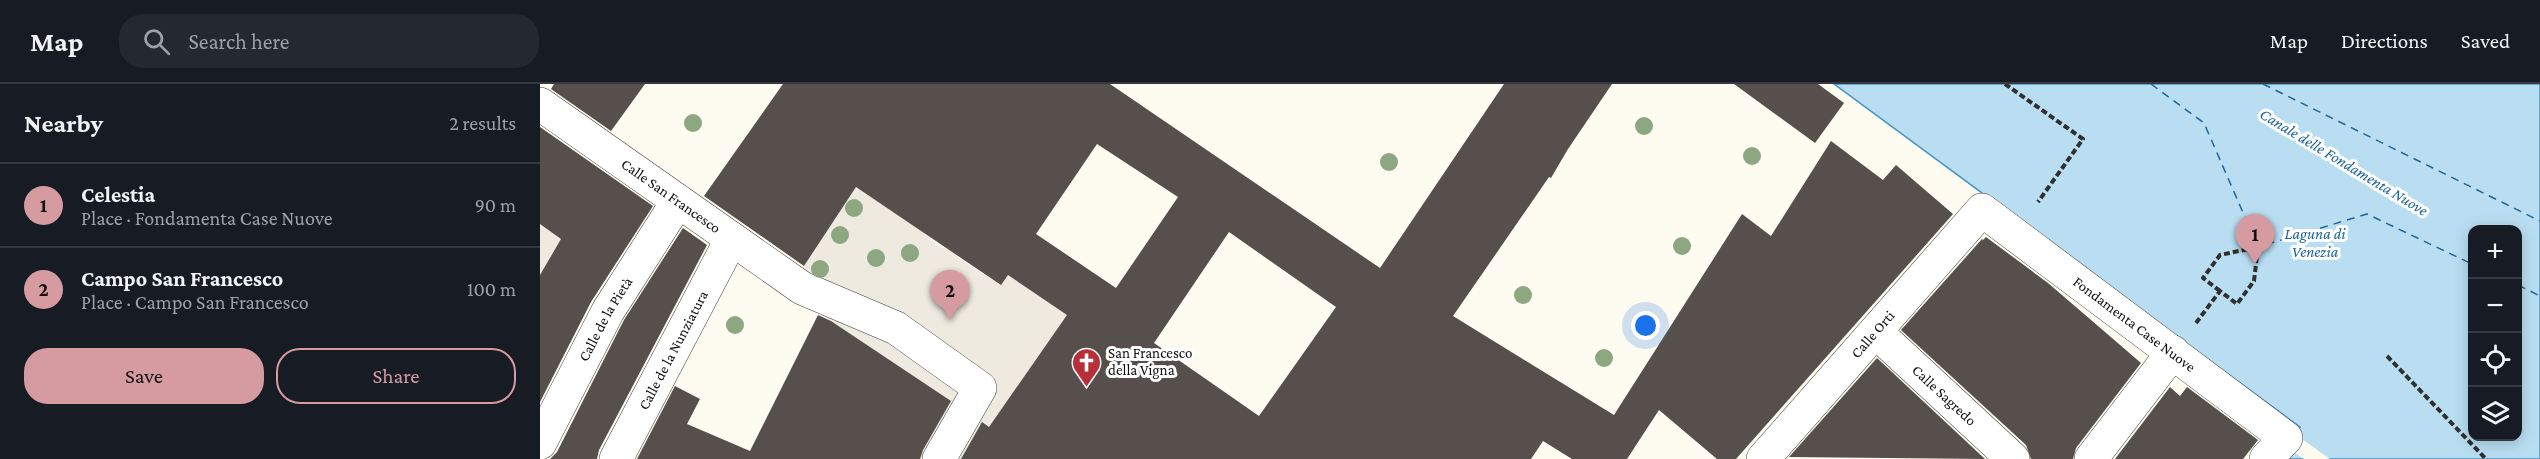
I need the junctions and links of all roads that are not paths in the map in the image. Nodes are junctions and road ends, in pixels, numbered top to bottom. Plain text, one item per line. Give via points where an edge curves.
1 (540, 104) edge
2 (678, 201) junction
3 (1982, 210) joint
4 (731, 240) junction
5 (1876, 332) junction
6 (2173, 352) junction
7 (540, 443) edge
8 (2276, 448) edge
9 (616, 459) edge
10 (939, 459) edge
11 (1763, 459) edge
12 (2013, 459) edge
13 (2092, 459) edge

1 - 2 street, Calle San Francesco
2 - 4 street, Calle San Francesco
2 - 7 street, Calle de la Pietà via 609,311
3 - 5 street, Calle Orti
3 - 6 street, Fondamenta Case Nuove
4 - 9 street, Calle de la Nunziatura
4 - 10 street, Calle San Francesco via 802,288 896,328 980,388
5 - 11 street, Calle Orti
5 - 12 street, Calle Sagredo
6 - 8 street, Fondamenta Case Nuove
6 - 13 street

